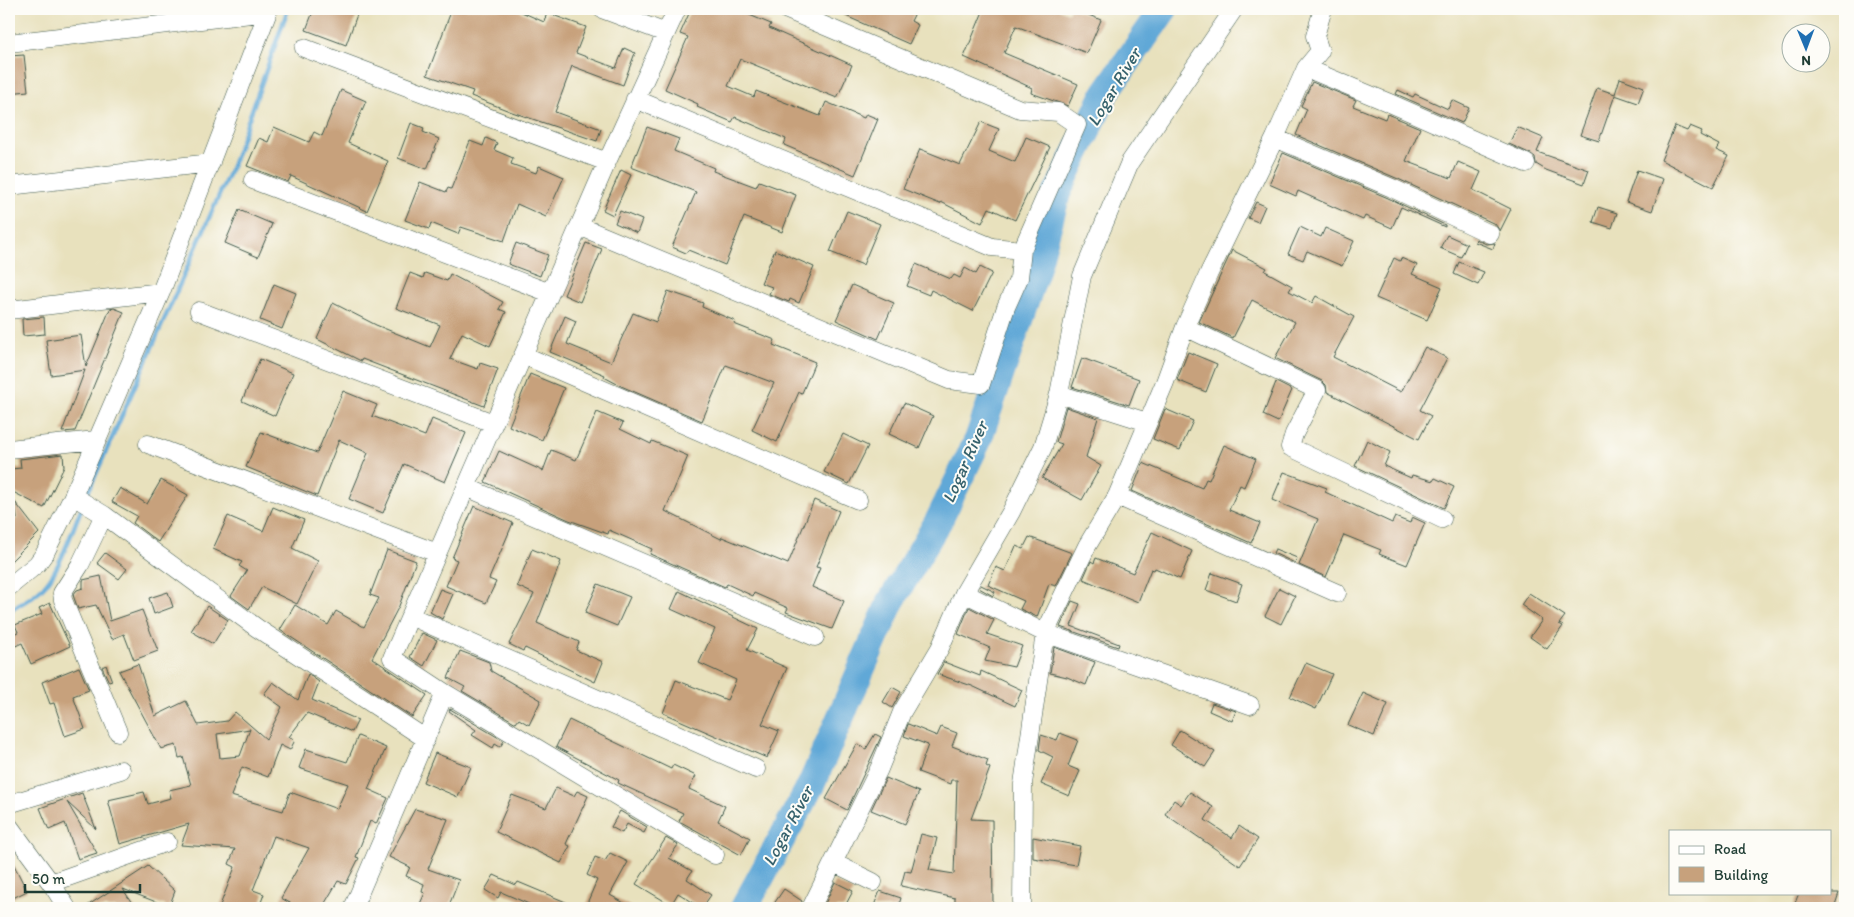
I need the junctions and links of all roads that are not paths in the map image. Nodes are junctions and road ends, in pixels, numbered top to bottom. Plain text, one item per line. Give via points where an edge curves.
1 (602, 9) edge
2 (677, 9) edge
3 (785, 9) edge
4 (1234, 9) edge
5 (1323, 9) edge
6 (269, 10) edge
7 (666, 33) junction
8 (9, 42) edge
9 (304, 48) dead end
10 (1306, 68) junction
11 (635, 98) junction
12 (1275, 138) junction
13 (607, 162) junction
14 (211, 163) junction
15 (1526, 163) dead end
16 (252, 180) dead end
17 (9, 186) edge
18 (579, 226) junction
19 (1490, 234) dead end
20 (1022, 250) junction
21 (161, 292) junction
22 (550, 293) junction
23 (9, 310) edge
24 (199, 311) dead end
25 (1185, 326) junction
26 (523, 355) junction
27 (1059, 394) junction
28 (1147, 422) junction
29 (494, 424) junction
30 (96, 440) junction
31 (148, 444) dead end
32 (9, 449) edge
33 (466, 487) junction
34 (1117, 496) junction
35 (77, 499) junction
36 (858, 500) dead end
37 (104, 515) junction
38 (1442, 519) dead end
39 (437, 553) junction
40 (9, 588) edge
41 (964, 593) junction
42 (1337, 593) dead end
43 (410, 616) junction
44 (1045, 634) junction
45 (815, 637) dead end
46 (445, 693) junction
47 (1250, 705) dead end
48 (118, 732) dead end
49 (426, 739) junction
50 (756, 769) dead end
51 (121, 770) dead end
52 (9, 804) edge
53 (9, 826) edge
54 (166, 842) dead end
55 (715, 855) dead end
56 (834, 863) junction
57 (873, 882) dead end
58 (52, 883) junction
59 (67, 908) edge
60 (353, 908) edge
61 (811, 908) edge
62 (1022, 908) edge

1 - 7 street
2 - 7 street
3 - 20 street via 1020,109 1058,112 1076,125
4 - 27 street via 1130,162 1082,276
5 - 10 street via 1315,36 1320,50
6 - 8 street
6 - 14 street
7 - 11 street
9 - 13 street
10 - 12 street
10 - 15 street
11 - 13 street
11 - 20 street via 992,246
12 - 19 street
12 - 25 street
13 - 18 street
14 - 17 street
14 - 21 street
16 - 22 street
18 - 20 street via 949,380 973,384 981,384 1019,278
18 - 22 street
21 - 23 street
21 - 30 street
22 - 26 street
24 - 29 street
25 - 28 street
25 - 38 street via 1317,390 1290,447
26 - 29 street
26 - 36 street
27 - 28 street
27 - 41 street via 1034,469
28 - 34 street
29 - 33 street
30 - 32 street
30 - 35 street
31 - 39 street
33 - 39 street
33 - 45 street
34 - 42 street
34 - 44 street via 1087,546
35 - 37 street
35 - 40 street via 46,553
37 - 48 street via 80,565 62,593
37 - 49 street via 257,628
39 - 43 street
41 - 44 street
41 - 56 street via 940,648 902,712
43 - 46 street via 392,658
43 - 50 street
44 - 47 street
44 - 62 street via 1023,784
46 - 49 street
46 - 55 street
49 - 60 street
51 - 52 street
53 - 58 street
54 - 58 street
56 - 57 street
56 - 61 street
58 - 59 street

